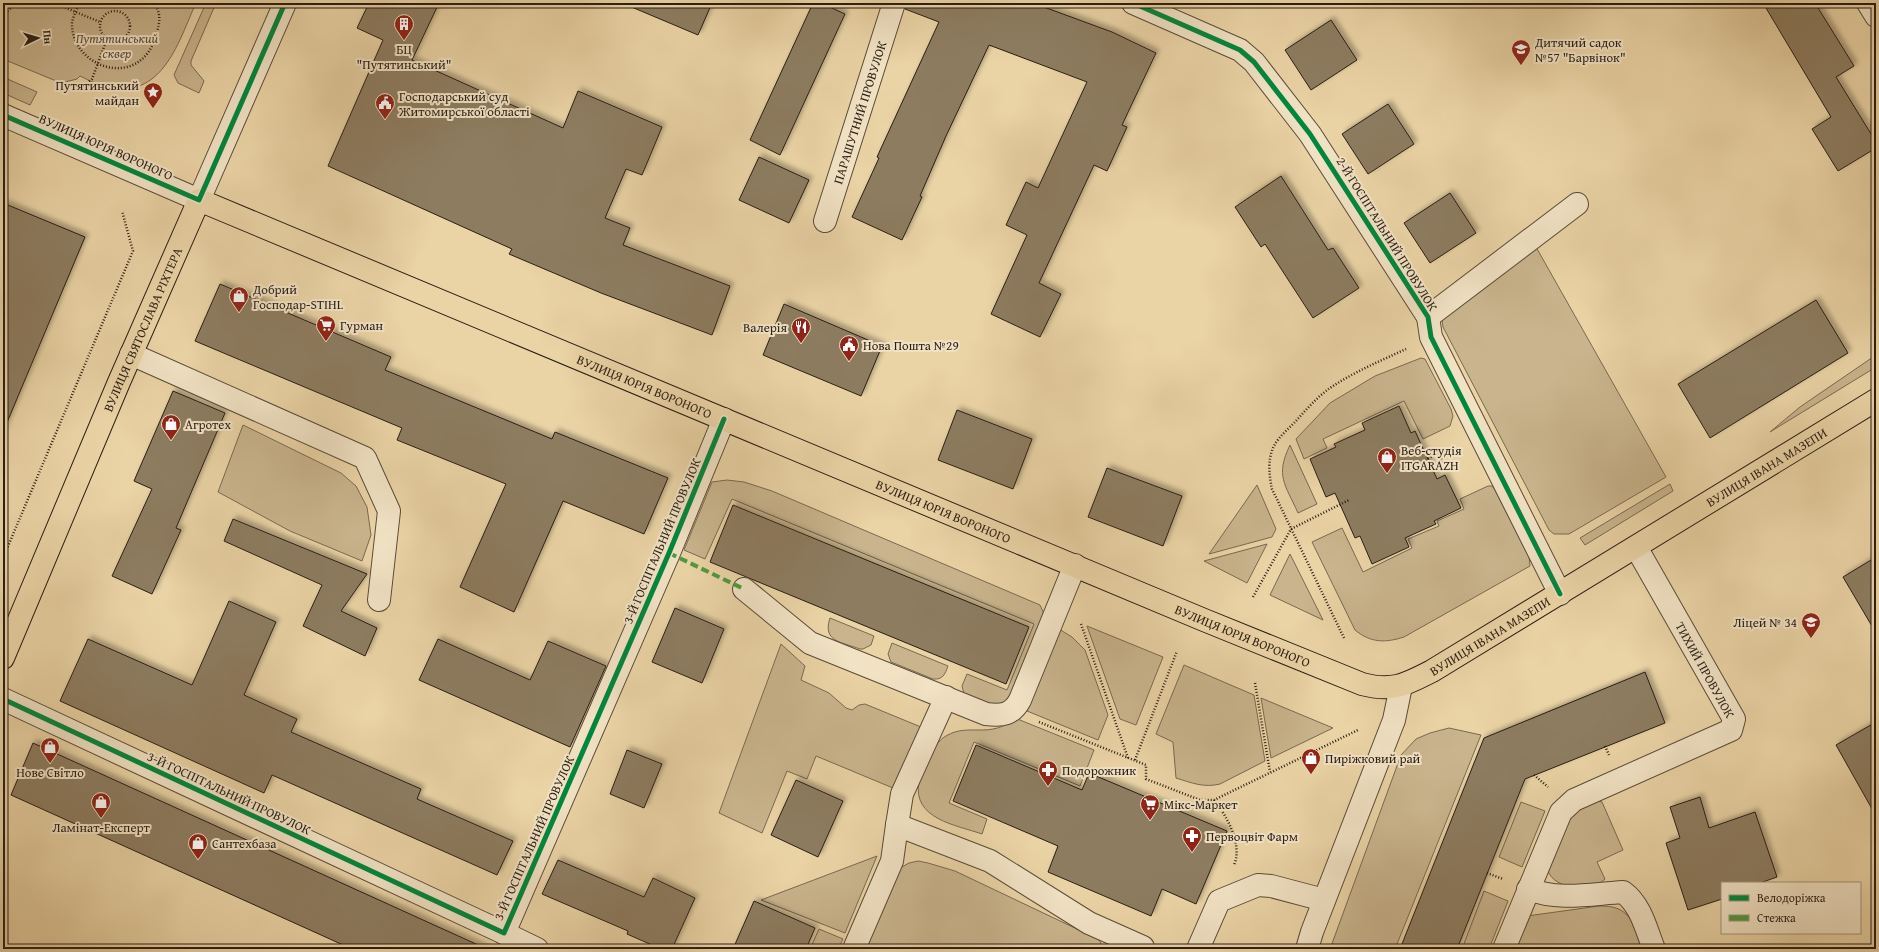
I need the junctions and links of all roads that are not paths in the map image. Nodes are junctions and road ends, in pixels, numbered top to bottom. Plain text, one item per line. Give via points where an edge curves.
1 (285, 3) edge
2 (894, 3) edge
3 (1133, 3) edge
4 (1868, 3) edge
5 (1876, 16) edge
6 (3, 114) edge
7 (199, 200) junction
8 (1577, 204) dead end
9 (825, 221) dead end
10 (1429, 327) junction
11 (131, 354) junction
12 (1876, 400) edge
13 (724, 419) junction
14 (1636, 547) junction
15 (1075, 565) junction
16 (744, 589) dead end
17 (1560, 594) junction
18 (379, 600) dead end
19 (3, 658) edge
20 (1401, 686) junction
21 (946, 697) junction
22 (3, 699) edge
23 (897, 826) junction
24 (1528, 889) junction
25 (1324, 900) junction
26 (504, 933) junction
27 (1142, 948) edge
28 (537, 949) edge
29 (854, 949) edge
30 (1198, 949) edge
31 (1307, 949) edge
32 (1504, 949) edge
33 (1654, 949) edge

1 - 7 street, ВУЛИЦЯ СВЯТОСЛАВА РІХТЕРА
2 - 9 street, ПАРАШУТНИЙ ПРОВУЛОК
3 - 10 street, 2-Й ГОСПІТАЛЬНИЙ ПРОВУЛОК via 1240,50 1254,62 1310,134
4 - 5 street
6 - 7 street, ВУЛИЦЯ ЮРІЯ ВОРОНОГО
7 - 11 main road, ВУЛИЦЯ СВЯТОСЛАВА РІХТЕРА
7 - 13 main road, ВУЛИЦЯ ЮРІЯ ВОРОНОГО
8 - 10 street
10 - 17 street, 2-Й ГОСПІТАЛЬНИЙ ПРОВУЛОК
11 - 18 street via 365,458 389,511
11 - 19 main road, ВУЛИЦЯ СВЯТОСЛАВА РІХТЕРА
12 - 14 main road, ВУЛИЦЯ ІВАНА МАЗЕПИ
13 - 15 main road, ВУЛИЦЯ ЮРІЯ ВОРОНОГО
13 - 26 street, 3-Й ГОСПІТАЛЬНИЙ ПРОВУЛОК via 670,553
14 - 17 main road, ВУЛИЦЯ ІВАНА МАЗЕПИ
14 - 24 street, ТИХИЙ ПРОВУЛОК via 1734,719 1731,730 1567,805 1561,812
15 - 20 main road, ВУЛИЦЯ ЮРІЯ ВОРОНОГО via 1362,684 1376,687
15 - 21 street via 1016,708 1006,714 986,714
16 - 21 street via 810,643
17 - 20 main road, ВУЛИЦЯ ІВАНА МАЗЕПИ via 1432,671
20 - 25 street via 1394,720
21 - 23 street via 902,794
22 - 26 street, 3-Й ГОСПІТАЛЬНИЙ ПРОВУЛОК
23 - 27 street via 990,862 1089,923
23 - 29 street via 892,861
24 - 32 street
24 - 33 street via 1543,895 1559,896 1622,892 1637,906
25 - 30 street via 1271,886 1258,886 1219,901
25 - 31 street
26 - 28 street

